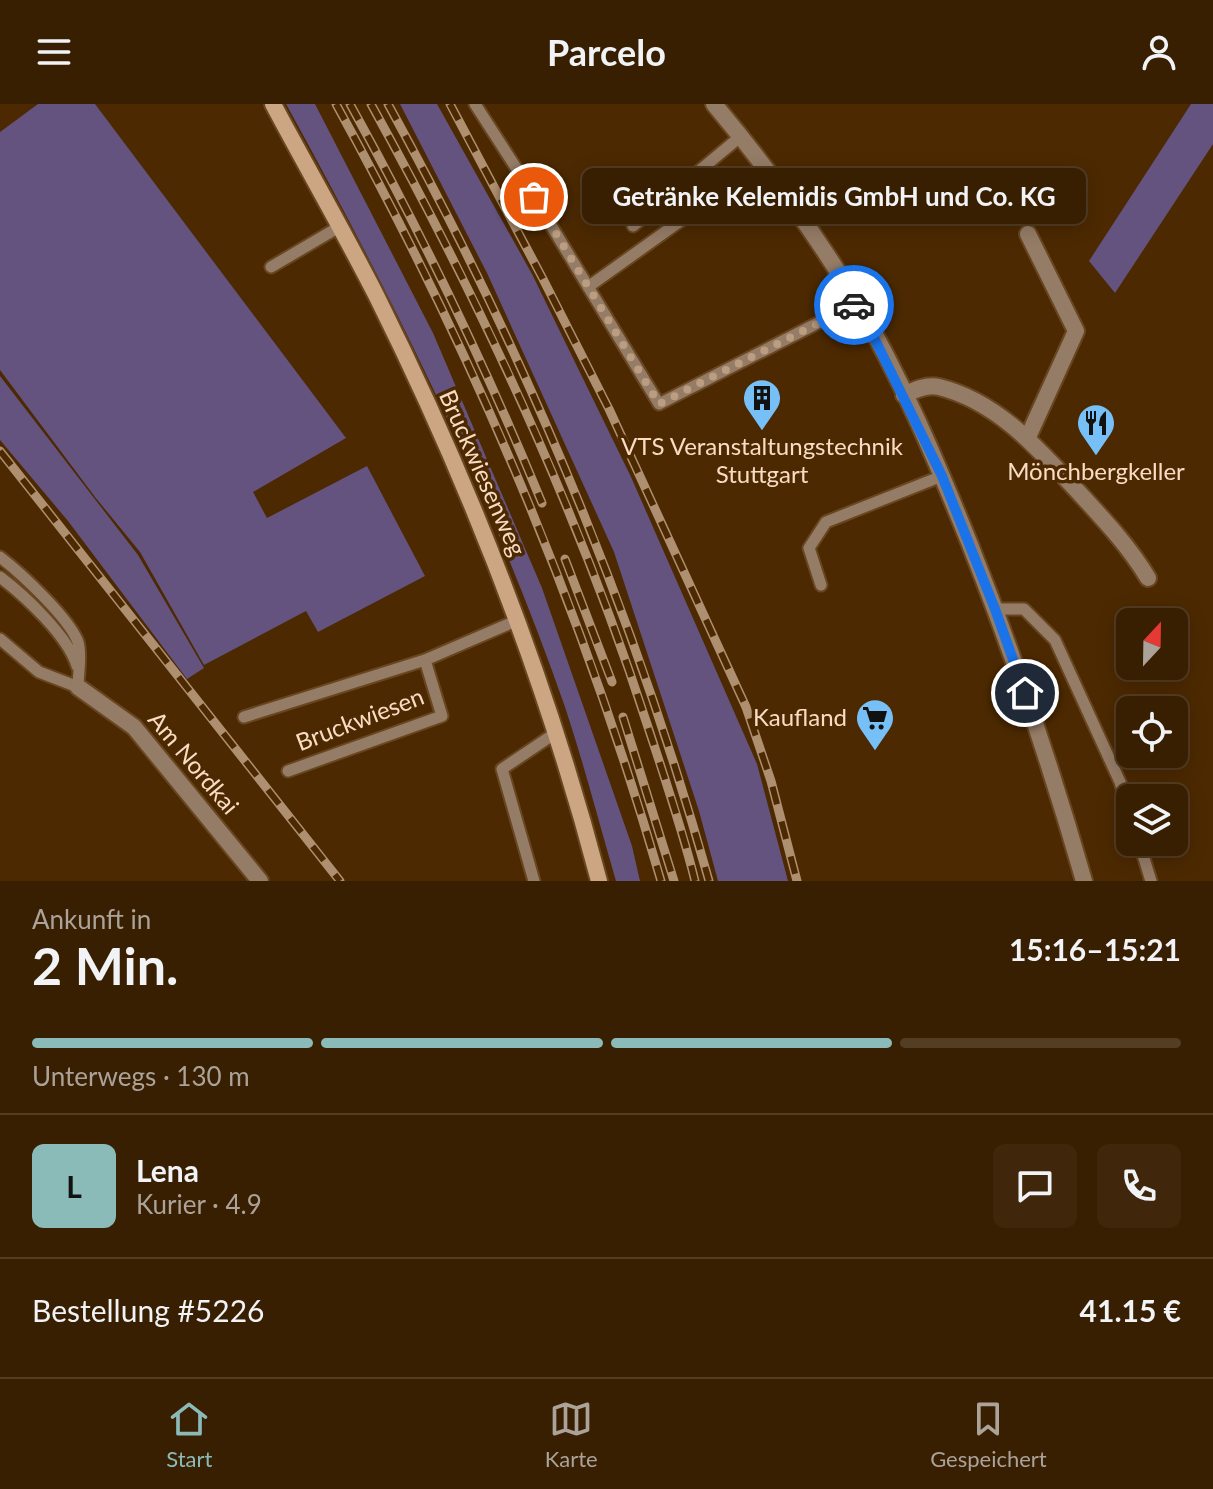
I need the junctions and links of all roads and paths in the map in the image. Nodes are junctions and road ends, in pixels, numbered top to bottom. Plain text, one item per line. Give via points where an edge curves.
1 (273, 104) edge
2 (475, 104) edge
3 (714, 104) edge
4 (741, 136) junction
5 (707, 202) dead end
6 (633, 226) dead end
7 (339, 227) junction
8 (1028, 234) dead end
9 (271, 267) dead end
10 (588, 287) junction
11 (857, 303) junction
12 (904, 395) junction
13 (1028, 437) junction
14 (942, 476) junction
15 (0, 557) edge
16 (0, 577) edge
17 (1148, 578) dead end
18 (821, 585) dead end
19 (995, 609) junction
20 (518, 620) junction
21 (0, 639) edge
22 (425, 660) junction
23 (78, 680) junction
24 (244, 717) dead end
25 (557, 732) junction
26 (288, 771) dead end
27 (1121, 784) edge
28 (1143, 856) edge
29 (260, 881) edge
30 (534, 881) edge
31 (599, 881) edge
32 (1084, 881) edge
33 (1151, 881) edge

1 - 7 main road, Bruckwiesenweg
2 - 10 lane
3 - 4 street
4 - 6 lane
4 - 11 street
5 - 10 lane
7 - 9 lane
7 - 20 main road, Bruckwiesenweg via 478,516
8 - 13 street via 1076,331
10 - 11 lane via 659,404
11 - 12 street
12 - 13 street via 937,386 983,405
12 - 14 street
13 - 17 street via 1132,551
14 - 18 lane via 826,522 809,548
14 - 19 street
15 - 23 lane via 39,592 74,635
16 - 23 lane via 67,646
19 - 27 lane via 1024,609 1055,640
19 - 32 street via 1054,776
20 - 22 lane, Bruckwiesen
20 - 25 main road, Bruckwiesenweg
21 - 23 lane via 39,672
22 - 24 lane, Bruckwiesen
22 - 26 lane, Bruckwiesen via 442,716
23 - 29 street, Am Nordkai via 134,727
25 - 30 lane via 502,769
25 - 31 main road, Bruckwiesenweg
28 - 33 lane

